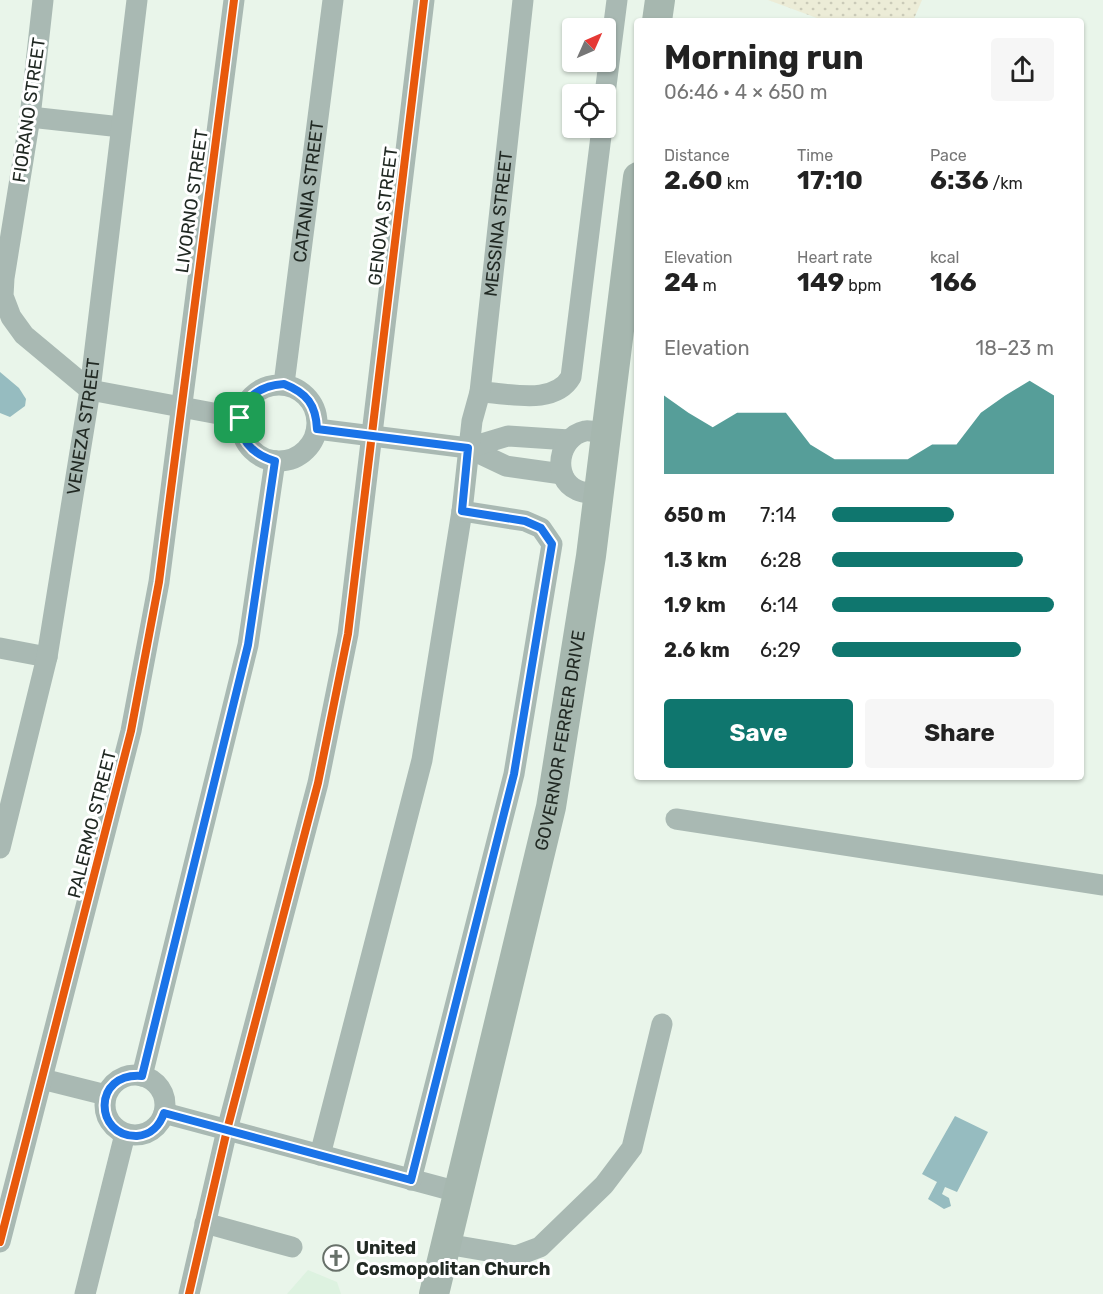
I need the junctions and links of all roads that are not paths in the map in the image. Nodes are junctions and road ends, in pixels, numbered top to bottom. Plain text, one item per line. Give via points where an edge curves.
1 (43, 0) edge
2 (137, 0) edge
3 (234, 0) edge
4 (333, 0) edge
5 (424, 0) edge
6 (523, 0) edge
7 (617, 0) edge
8 (660, 0) edge
9 (657, 18) edge
10 (606, 84) edge
11 (30, 117) junction
12 (121, 128) junction
13 (601, 138) edge
14 (634, 208) edge
15 (284, 384) junction
16 (90, 390) junction
17 (480, 392) junction
18 (180, 406) junction
19 (240, 418) junction
20 (317, 429) junction
21 (605, 434) junction
22 (371, 436) junction
23 (569, 440) junction
24 (468, 448) junction
25 (275, 461) junction
26 (562, 474) junction
27 (596, 494) junction
28 (462, 511) junction
29 (0, 648) edge
30 (47, 657) junction
31 (676, 819) dead end
32 (0, 848) edge
33 (1103, 885) edge
34 (662, 1024) dead end
35 (142, 1076) junction
36 (42, 1079) junction
37 (106, 1095) junction
38 (164, 1113) junction
39 (227, 1130) junction
40 (125, 1134) junction
41 (320, 1155) junction
42 (411, 1180) junction
43 (458, 1192) junction
44 (205, 1223) junction
45 (0, 1242) edge
46 (446, 1244) junction
47 (292, 1247) dead end
48 (85, 1294) edge
49 (189, 1294) edge
50 (435, 1294) edge

1 - 11 street, FIORANO STREET
2 - 12 street, VENEZA STREET
3 - 18 street, LIVORNO STREET
4 - 15 street, CATANIA STREET
5 - 22 street, GENOVA STREET
6 - 17 street, MESSINA STREET
7 - 10 street
8 - 9 main road
11 - 12 street
11 - 16 street, FIORANO STREET via 3,296 24,335
12 - 16 street, VENEZA STREET
13 - 17 street via 571,377 566,385 548,395
14 - 21 main road, GOVERNOR FERRER DRIVE
15 - 19 street via 269,385 255,392 245,403
15 - 20 street via 310,400
16 - 18 street, FIORANO STREET
16 - 30 street, VENEZA STREET
17 - 24 street, MESSINA STREET
18 - 19 street, FIORANO STREET
18 - 36 street, PALERMO STREET via 159,582 131,731
19 - 25 street via 241,434 249,447 260,457
20 - 22 street
20 - 25 street via 312,443 302,453 289,460
21 - 23 street via 586,431
21 - 27 main road, GOVERNOR FERRER DRIVE
22 - 24 street
22 - 39 street, GENOVA STREET via 348,634 318,783
23 - 24 street via 508,436
23 - 26 street via 560,456
24 - 26 street via 506,466
24 - 28 street, MESSINA STREET
25 - 35 street via 248,645
26 - 27 street via 576,490
27 - 43 main road, GOVERNOR FERRER DRIVE via 576,660 551,807
28 - 41 street, MESSINA STREET via 422,760
28 - 42 street via 525,521 541,528 552,544 514,774
29 - 30 street
30 - 32 street, VENEZA STREET
31 - 33 street
34 - 46 street via 632,1148 604,1185 540,1247 516,1256
35 - 37 street via 116,1081
35 - 38 street via 161,1090
36 - 37 street
36 - 45 street, PALERMO STREET
37 - 40 street via 107,1119
38 - 39 street
38 - 40 street via 150,1132
39 - 41 street
39 - 44 street, GENOVA STREET
40 - 48 street
41 - 42 street
42 - 43 street
43 - 46 main road, GOVERNOR FERRER DRIVE
44 - 47 street
44 - 49 street, GENOVA STREET
46 - 50 main road, GOVERNOR FERRER DRIVE

